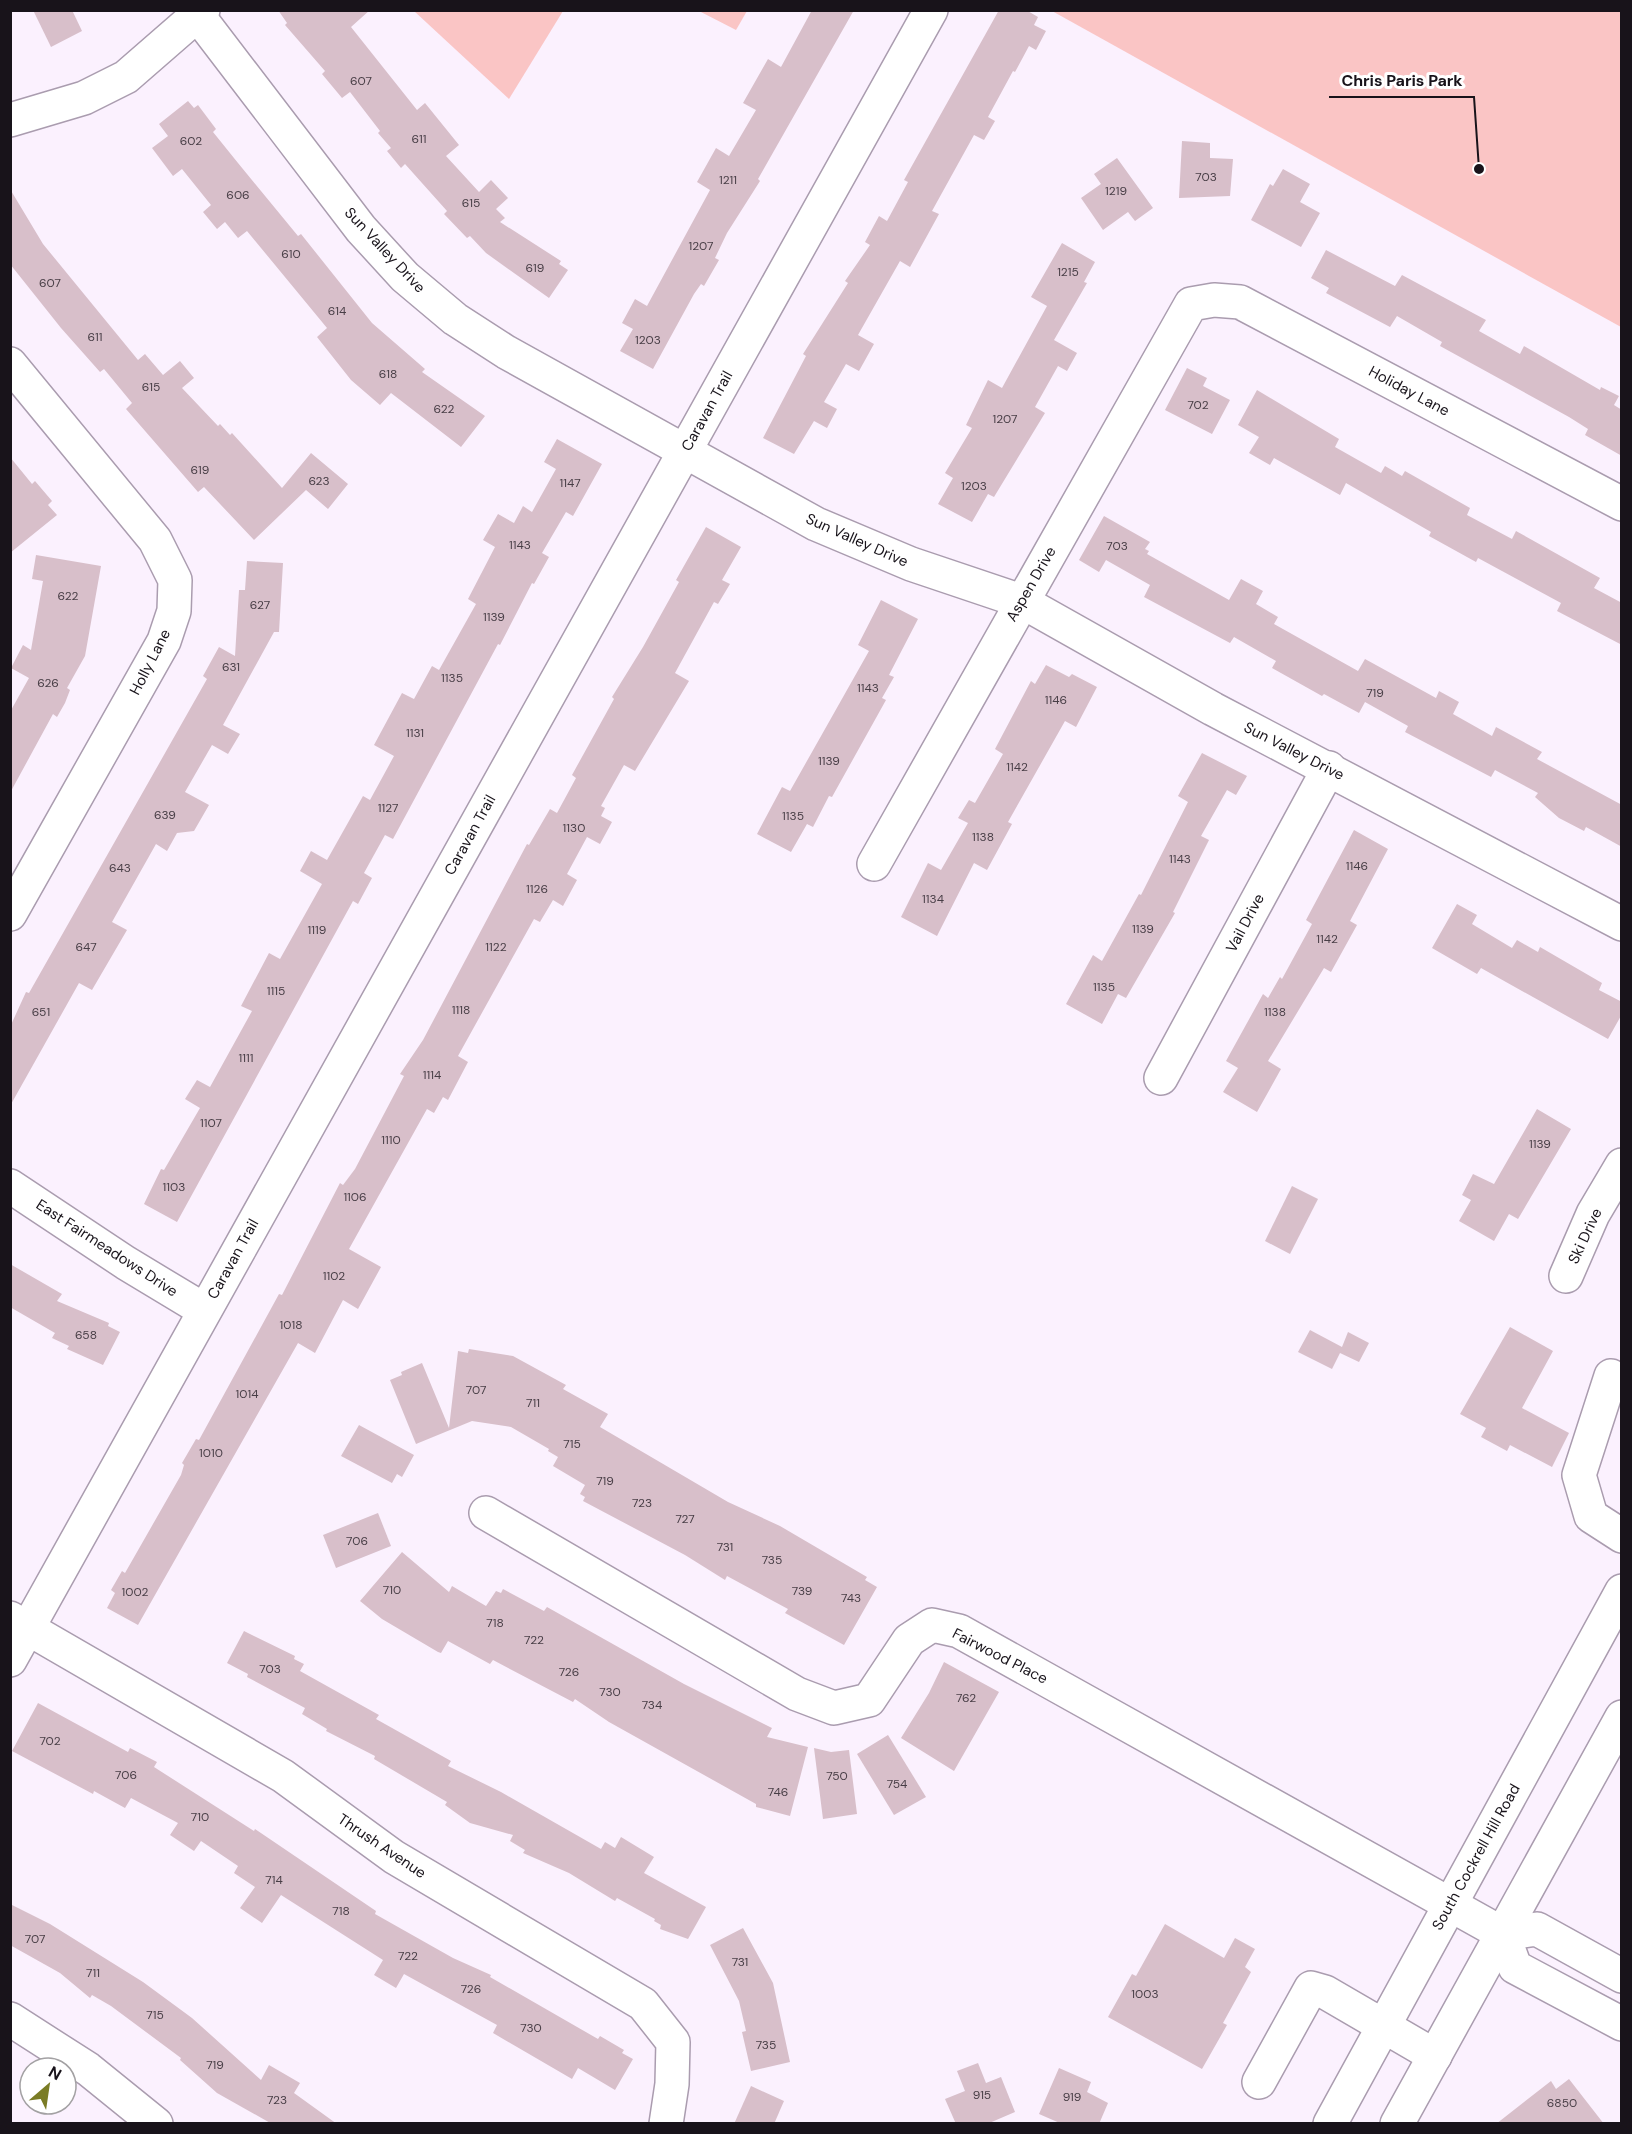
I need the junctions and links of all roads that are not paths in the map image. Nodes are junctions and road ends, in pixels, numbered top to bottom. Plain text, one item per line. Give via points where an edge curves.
1 (931, 10) edge
2 (201, 14) edge
3 (10, 120) edge
4 (1191, 304) joint
5 (10, 364) edge
6 (685, 450) junction
7 (1622, 504) edge
8 (1021, 601) junction
9 (1329, 768) junction
10 (874, 864) dead end
11 (10, 914) edge
12 (1622, 924) edge
13 (1161, 1078) dead end
14 (1622, 1165) edge
15 (10, 1186) edge
16 (1566, 1276) dead end
17 (204, 1310) junction
18 (1607, 1373) edge
19 (486, 1513) dead end
20 (1622, 1536) edge
21 (1622, 1591) edge
22 (19, 1623) edge
23 (10, 1660) edge
24 (1622, 1717) edge
25 (1450, 1903) junction
26 (1503, 1934) junction
27 (1622, 1976) edge
28 (10, 2019) edge
29 (1622, 2024) edge
30 (1383, 2026) junction
31 (1435, 2056) junction
32 (1259, 2082) dead end
33 (156, 2124) edge
34 (666, 2124) edge
35 (1330, 2124) edge
36 (1397, 2124) edge

1 - 6 street, Caravan Trail
2 - 3 street via 126,76 84,98
2 - 6 street, Sun Valley Drive via 361,229 405,277 455,319 506,352
4 - 7 street, Holiday Lane via 1215,300 1240,302
4 - 8 street, Aspen Drive
5 - 11 street, Holly Lane via 155,540 175,580 174,611 164,641
6 - 8 street, Sun Valley Drive via 816,524 911,564
6 - 17 street, Caravan Trail
8 - 9 street, Sun Valley Drive via 1213,709
8 - 10 street, Aspen Drive
9 - 12 street, Sun Valley Drive
9 - 13 street, Vail Drive
14 - 16 street, Ski Drive via 1593,1215
15 - 17 street, East Fairmeadows Drive
17 - 22 street, Caravan Trail
18 - 20 street via 1579,1475 1591,1516
19 - 25 street, Fairwood Place via 797,1694 834,1708 869,1700 909,1640 932,1625 959,1631
21 - 25 street, South Cockrell Hill Road
22 - 23 street, Caravan Trail
22 - 34 street, Thrush Avenue via 283,1776 394,1857 643,2004 674,2042
24 - 26 street
25 - 26 street, Fairwood Place
25 - 30 street, South Cockrell Hill Road
26 - 27 street via 1537,1929
26 - 29 street via 1515,1967
26 - 31 street
28 - 33 street via 88,2069
30 - 31 street
30 - 32 street via 1311,1988
30 - 35 street, South Cockrell Hill Road
31 - 36 street

